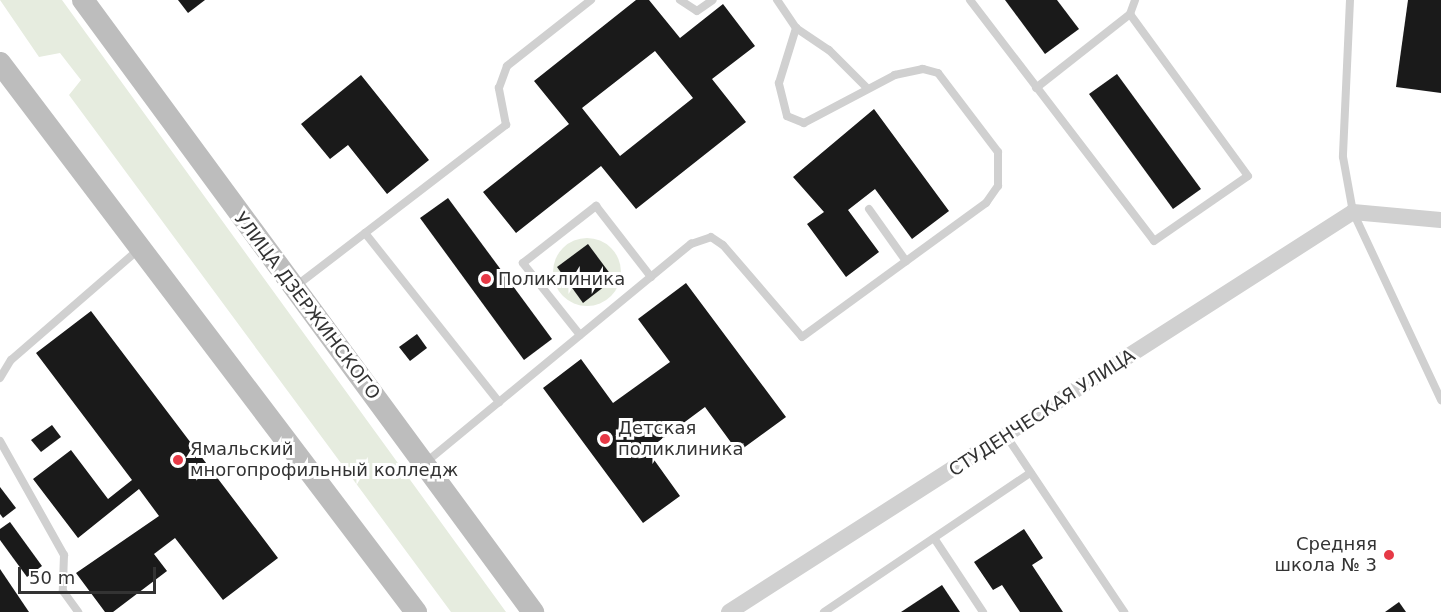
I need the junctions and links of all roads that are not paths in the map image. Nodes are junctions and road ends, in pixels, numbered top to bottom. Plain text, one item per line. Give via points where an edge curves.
1 (82, 0) edge
2 (591, 0) edge
3 (680, 0) edge
4 (713, 0) edge
5 (777, 0) edge
6 (970, 0) edge
7 (1135, 0) edge
8 (1350, 0) edge
9 (1130, 14) junction
10 (796, 28) junction
11 (0, 63) edge
12 (866, 87) junction
13 (1036, 88) junction
14 (869, 209) dead end
15 (1353, 212) junction
16 (1441, 220) edge
17 (365, 233) junction
18 (140, 249) junction
19 (906, 261) junction
20 (651, 277) junction
21 (293, 288) junction
22 (580, 335) junction
23 (0, 378) edge
24 (1441, 400) edge
25 (499, 402) junction
26 (1007, 436) junction
27 (0, 441) edge
28 (423, 465) junction
29 (1030, 473) junction
30 (934, 538) junction
31 (78, 612) edge
32 (416, 612) edge
33 (533, 612) edge
34 (729, 612) edge
35 (824, 612) edge
36 (983, 612) edge
37 (1124, 612) edge

1 - 21 street, УЛИЦА ДЗЕРЖИНСКОГО
2 - 17 lane via 507,66 499,88 507,125
3 - 4 lane via 697,12
5 - 10 lane
6 - 13 lane
7 - 9 lane
8 - 15 lane via 1343,157
9 - 13 lane
9 - 13 lane via 1248,176 1154,241
10 - 12 lane via 829,50
10 - 12 lane via 779,83 787,116 804,123
11 - 18 street
12 - 19 lane via 910,70 938,73 998,152 998,186 986,203
14 - 19 lane
15 - 16 street
15 - 24 lane
15 - 26 street, СТУДЕНЧЕСКАЯ УЛИЦА
17 - 21 lane
17 - 25 lane
18 - 23 lane via 25,348
18 - 32 street
19 - 20 lane via 802,337 711,237 692,244
20 - 22 lane
20 - 22 lane via 596,206 523,263
21 - 28 street, УЛИЦА ДЗЕРЖИНСКОГО
22 - 25 lane
25 - 28 lane
26 - 29 lane
26 - 34 street, СТУДЕНЧЕСКАЯ УЛИЦА
27 - 31 lane via 64,555 63,591
28 - 33 street, УЛИЦА ДЗЕРЖИНСКОГО
29 - 30 lane
29 - 37 lane
30 - 35 lane
30 - 36 lane

